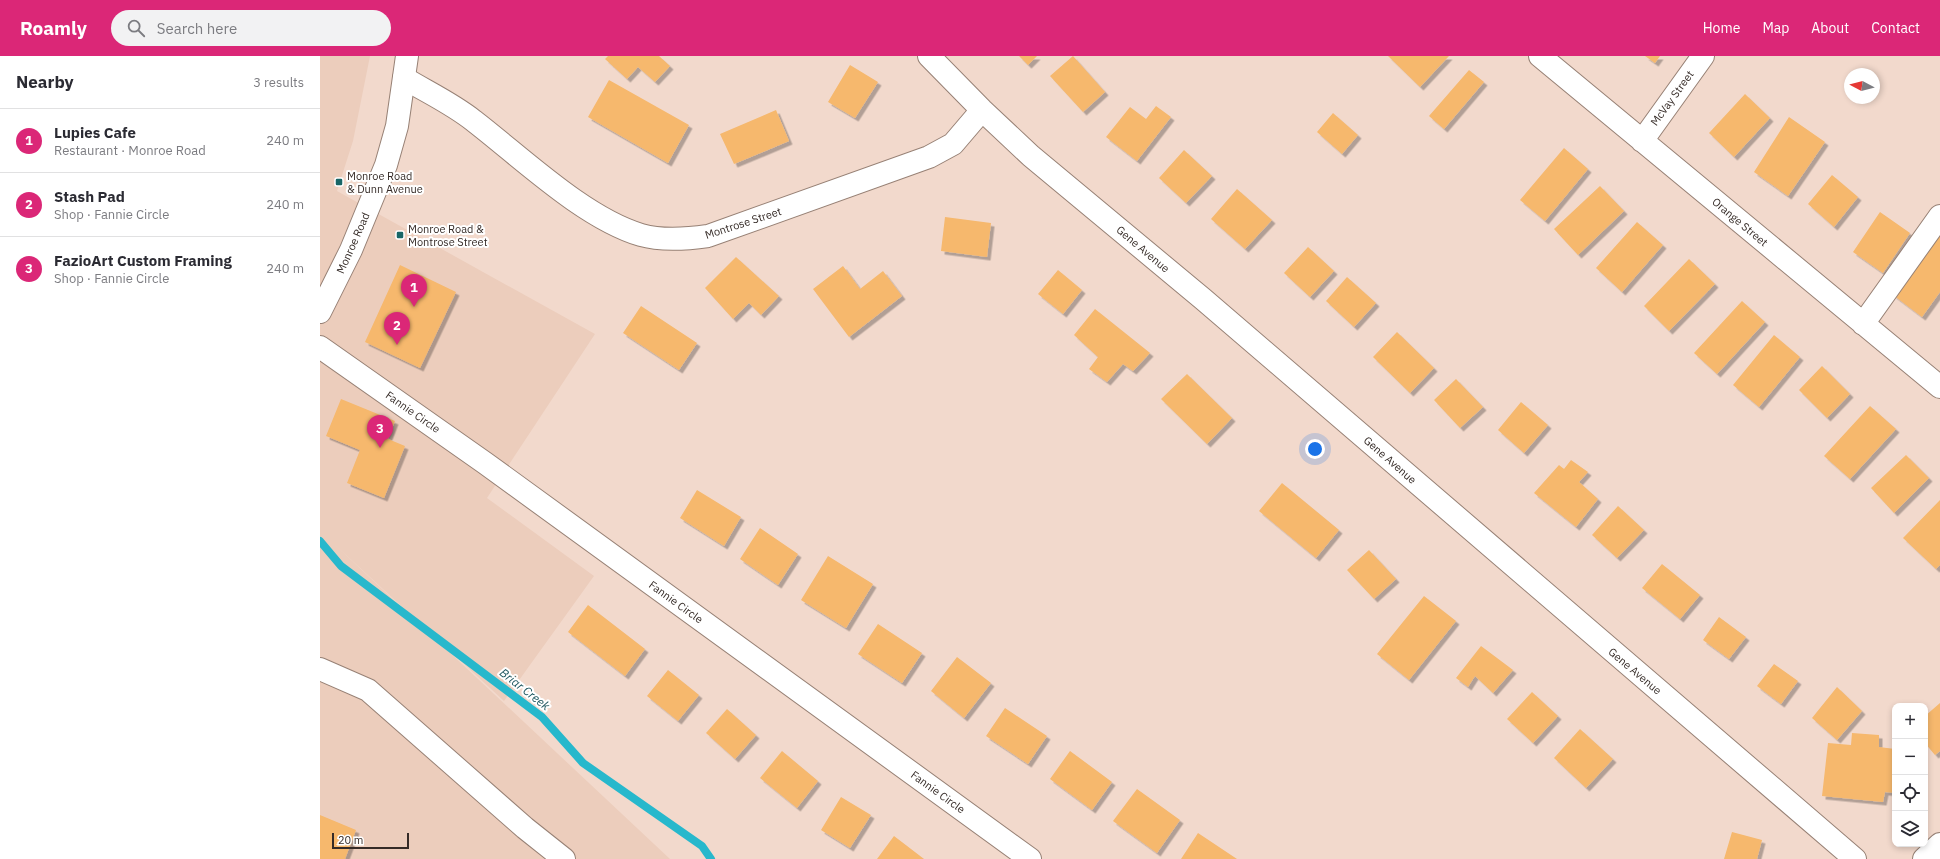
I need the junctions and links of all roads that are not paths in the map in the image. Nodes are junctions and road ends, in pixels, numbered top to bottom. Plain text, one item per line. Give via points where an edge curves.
1 (407, 56) edge
2 (929, 56) edge
3 (1540, 56) edge
4 (1703, 56) edge
5 (404, 78) junction
6 (982, 110) junction
7 (1642, 141) junction
8 (1940, 216) edge
9 (320, 312) edge
10 (1863, 324) junction
11 (320, 346) edge
12 (1940, 387) edge
13 (320, 669) edge
14 (1940, 844) edge
15 (564, 859) edge
16 (1030, 859) edge
17 (1855, 859) edge
18 (1924, 859) edge

1 - 5 street, Monroe Road
2 - 6 street, Gene Avenue
3 - 7 street, Orange Street
4 - 7 street, McVay Street
5 - 6 street, Montrose Street via 472,119 564,192 611,224 659,238 708,236 929,158 953,144
5 - 9 street, Monroe Road via 397,126 386,165 351,250
6 - 17 street, Gene Avenue via 1031,156 1209,304
7 - 10 street, Orange Street
8 - 10 street
10 - 12 street, Orange Street
11 - 16 street, Fannie Circle
13 - 15 street via 368,690
14 - 18 street

